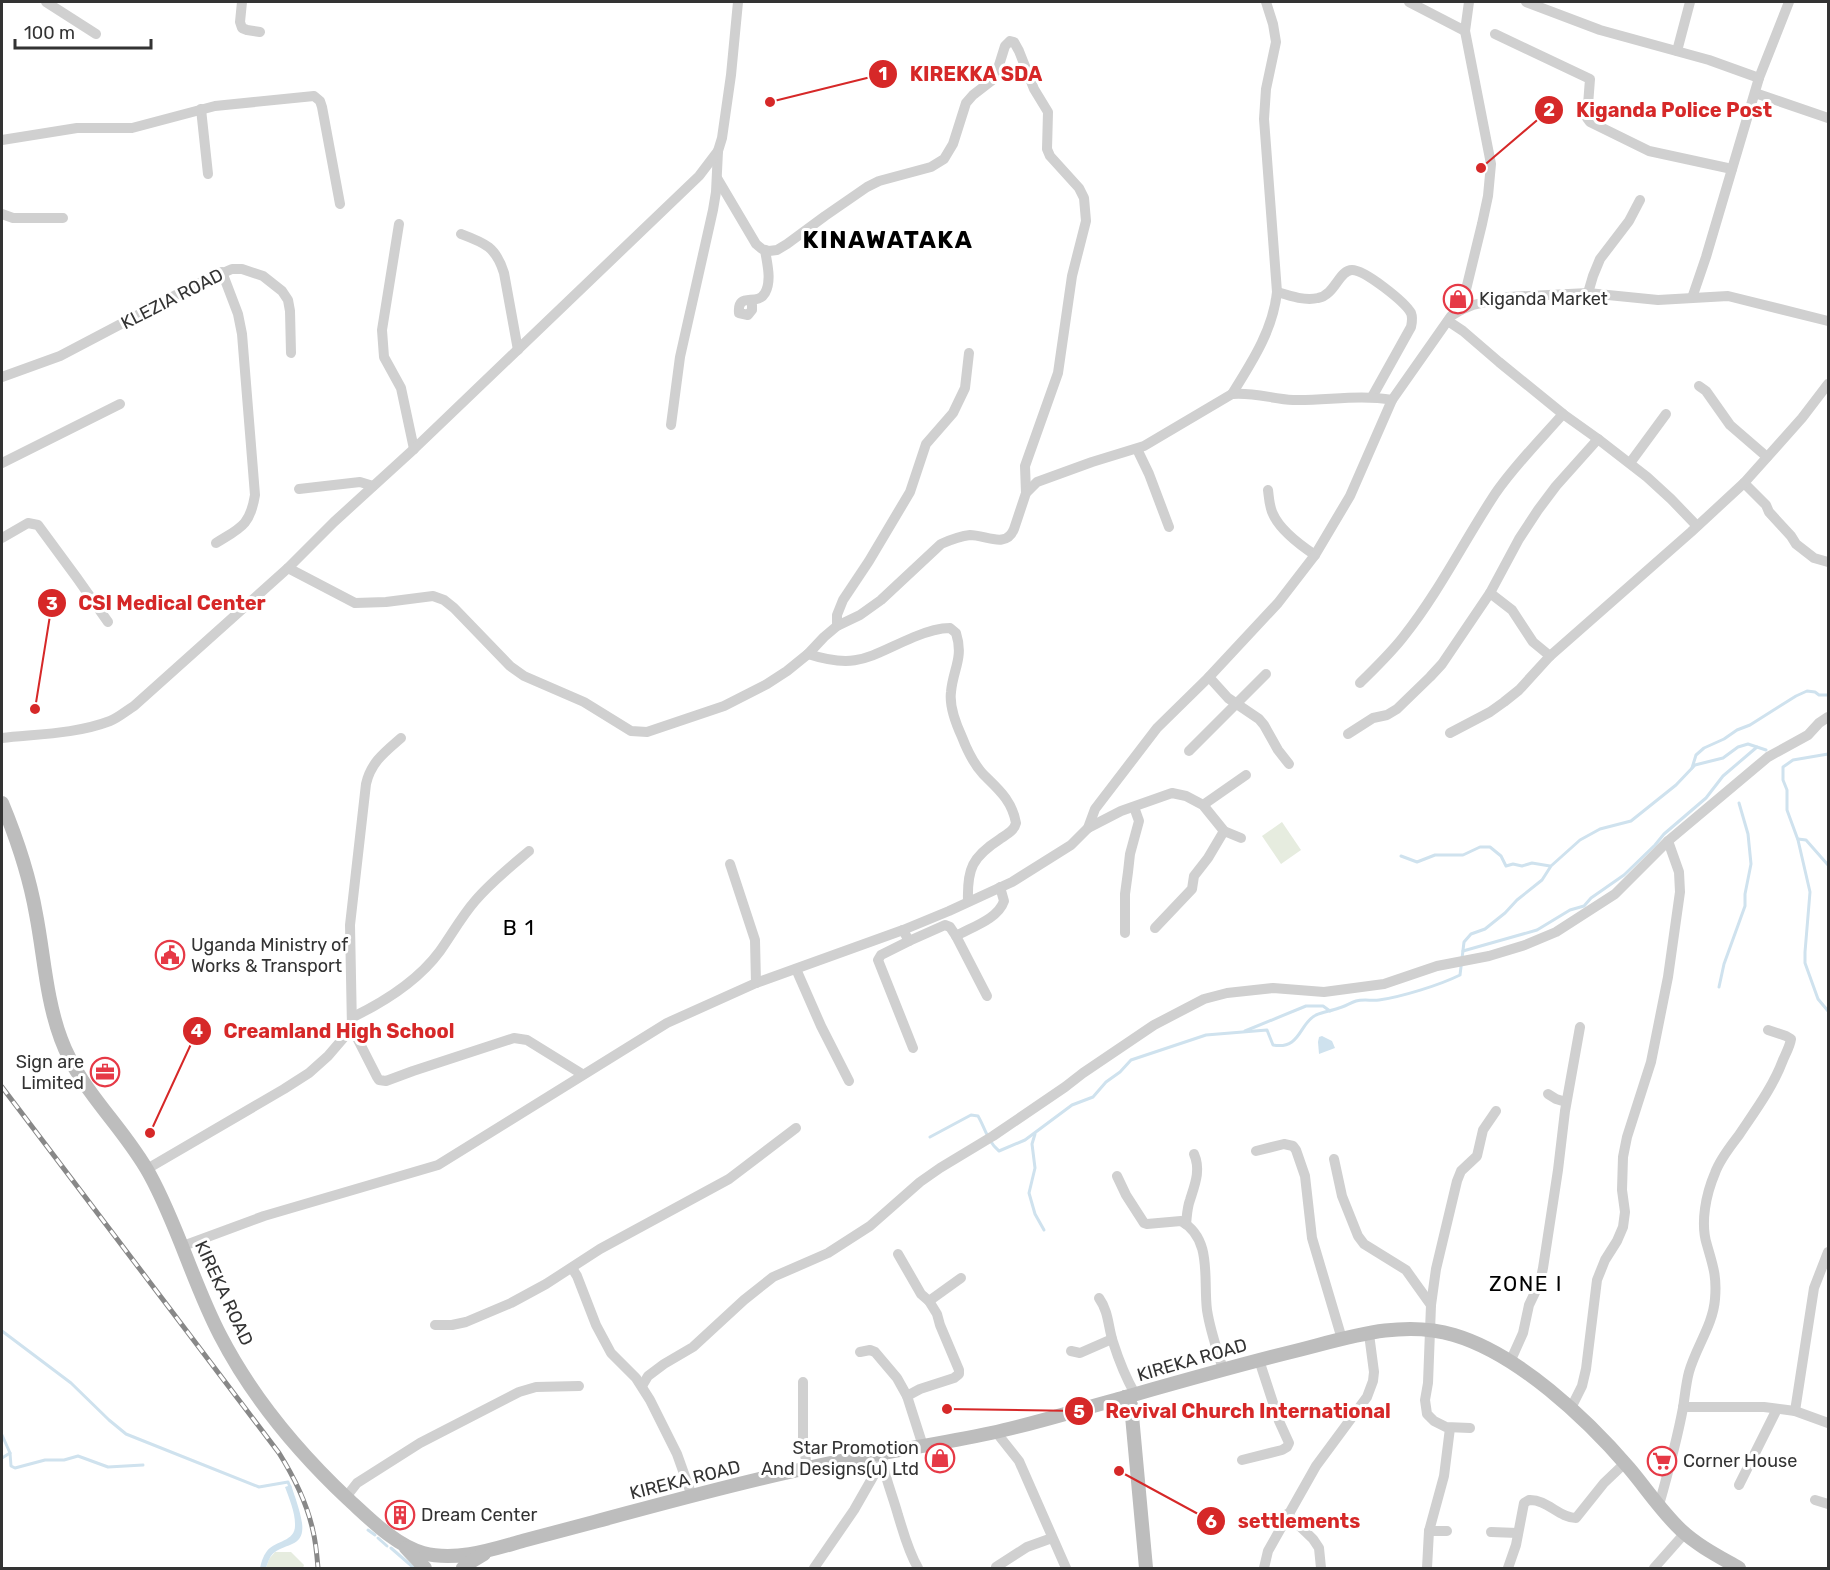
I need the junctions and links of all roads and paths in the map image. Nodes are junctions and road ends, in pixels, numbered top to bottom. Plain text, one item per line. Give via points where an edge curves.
1 (46, 2) edge
2 (242, 2) edge
3 (738, 2) edge
4 (1266, 2) edge
5 (1409, 2) edge
6 (1469, 2) edge
7 (1526, 2) edge
8 (1690, 2) edge
9 (1789, 2) edge
10 (1465, 31) junction
11 (260, 32) dead end
12 (96, 34) dead end
13 (1495, 34) dead end
14 (1677, 51) junction
15 (1759, 78) junction
16 (1755, 93) junction
17 (201, 109) junction
18 (1828, 118) edge
19 (2, 140) edge
20 (718, 151) junction
21 (1732, 169) junction
22 (208, 174) dead end
23 (717, 178) junction
24 (1640, 200) dead end
25 (340, 204) dead end
26 (2, 214) edge
27 (63, 218) dead end
28 (399, 224) dead end
29 (461, 234) dead end
30 (765, 250) junction
31 (222, 272) junction
32 (1277, 292) junction
33 (1588, 293) junction
34 (1692, 298) junction
35 (752, 300) dead end
36 (1461, 310) junction
37 (1448, 321) junction
38 (1828, 321) edge
39 (518, 350) junction
40 (291, 353) dead end
41 (969, 353) dead end
42 (2, 377) edge
43 (1828, 384) edge
44 (1699, 386) dead end
45 (1232, 394) junction
46 (1372, 397) junction
47 (1392, 400) junction
48 (120, 404) dead end
49 (1563, 414) junction
50 (1666, 414) dead end
51 (670, 425) dead end
52 (1598, 439) junction
53 (414, 449) junction
54 (1137, 449) junction
55 (1767, 457) junction
56 (2, 464) edge
57 (1630, 464) junction
58 (1744, 483) junction
59 (373, 486) junction
60 (299, 489) dead end
61 (1268, 489) dead end
62 (1026, 493) junction
63 (1697, 526) junction
64 (1169, 527) dead end
65 (2, 538) edge
66 (216, 543) dead end
67 (1315, 555) junction
68 (1828, 562) edge
69 (288, 568) junction
70 (1490, 593) junction
71 (108, 622) dead end
72 (837, 626) junction
73 (808, 654) junction
74 (1551, 656) junction
75 (1266, 674) dead end
76 (1209, 677) junction
77 (1360, 683) dead end
78 (1235, 704) junction
79 (1828, 717) edge
80 (1450, 733) dead end
81 (1348, 734) dead end
82 (2, 738) edge
83 (401, 738) dead end
84 (1189, 751) dead end
85 (1289, 764) dead end
86 (1246, 775) dead end
87 (2, 803) edge
88 (1203, 805) junction
89 (1134, 807) junction
90 (1088, 828) junction
91 (1224, 831) junction
92 (1241, 838) dead end
93 (1668, 841) junction
94 (529, 851) dead end
95 (730, 864) dead end
96 (1000, 887) junction
97 (968, 901) junction
98 (1155, 928) dead end
99 (903, 930) junction
100 (1125, 933) dead end
101 (956, 936) junction
102 (909, 940) junction
103 (796, 969) junction
104 (756, 983) junction
105 (987, 996) dead end
106 (353, 1023) junction
107 (1580, 1027) dead end
108 (1768, 1030) dead end
109 (913, 1048) dead end
110 (582, 1074) junction
111 (849, 1081) dead end
112 (1548, 1094) dead end
113 (1566, 1102) junction
114 (1496, 1111) dead end
115 (796, 1128) dead end
116 (1256, 1151) dead end
117 (1194, 1154) dead end
118 (1334, 1159) dead end
119 (147, 1168) junction
120 (1117, 1176) dead end
121 (1186, 1224) junction
122 (183, 1246) junction
123 (1828, 1252) edge
124 (898, 1254) dead end
125 (572, 1268) junction
126 (961, 1278) dead end
127 (1099, 1298) dead end
128 (929, 1301) junction
129 (1431, 1305) junction
130 (435, 1325) dead end
131 (1430, 1329) junction
132 (1369, 1334) junction
133 (1342, 1339) junction
134 (1112, 1340) junction
135 (1071, 1351) dead end
136 (860, 1352) dead end
137 (1259, 1360) junction
138 (1510, 1362) junction
139 (1223, 1369) junction
140 (803, 1382) dead end
141 (579, 1386) dead end
142 (642, 1386) junction
143 (907, 1395) junction
144 (1130, 1396) junction
145 (1683, 1407) junction
146 (1570, 1408) junction
147 (1777, 1409) junction
148 (1795, 1411) junction
149 (1828, 1423) edge
150 (1450, 1428) junction
151 (1470, 1428) dead end
152 (996, 1432) junction
153 (923, 1446) junction
154 (884, 1457) junction
155 (1242, 1460) dead end
156 (1625, 1463) junction
157 (807, 1468) junction
158 (1739, 1485) dead end
159 (692, 1496) junction
160 (346, 1497) junction
161 (1815, 1500) dead end
162 (1828, 1504) edge
163 (1659, 1505) junction
164 (1287, 1514) junction
165 (1429, 1531) junction
166 (1447, 1531) dead end
167 (1491, 1532) dead end
168 (1518, 1533) junction
169 (1685, 1533) junction
170 (394, 1538) junction
171 (1052, 1538) junction
172 (494, 1549) junction
173 (445, 1562) edge
174 (996, 1567) edge
175 (425, 1569) edge
176 (463, 1569) edge
177 (814, 1569) edge
178 (918, 1569) edge
179 (1066, 1569) edge
180 (1146, 1569) edge
181 (1264, 1569) edge
182 (1321, 1569) edge
183 (1427, 1569) edge
184 (1508, 1569) edge
185 (1654, 1569) edge
186 (1739, 1569) edge

1 - 12 street
2 - 11 street via 242,28
3 - 20 street via 725,124
4 - 32 street via 1276,42 1264,119
5 - 10 street
6 - 10 street
7 - 14 street via 1600,30
8 - 14 street
9 - 15 street
10 - 36 street via 1491,164 1488,196
13 - 21 street via 1590,79 1590,122 1649,151
14 - 15 street
15 - 16 street
16 - 18 street
16 - 21 street
17 - 19 street via 132,128 77,128
17 - 22 street
17 - 25 street via 307,96 318,98
20 - 23 street
20 - 39 street via 699,176
21 - 34 street
23 - 30 street via 756,244
23 - 51 street
24 - 33 street via 1600,259
26 - 27 street via 13,218
28 - 53 street via 382,345 384,357 401,388
29 - 39 street via 490,247 501,262
30 - 35 street via 767,288 760,299
30 - 62 street via 777,250 787,244 867,187 944,159 966,103 995,78 1005,46 1014,42 1048,112 1048,152 1079,188 1086,215 1067,304 1059,374 1025,466
31 - 40 street, KLEZIA ROAD via 251,272 282,291 290,311
31 - 42 street, KLEZIA ROAD via 60,356
31 - 66 street via 242,334 255,495 249,519
32 - 45 street via 1269,328
32 - 46 street via 1303,299 1320,298 1334,288 1343,273 1352,270 1377,281 1410,311 1411,327
33 - 34 street via 1658,300
33 - 36 street via 1508,297
34 - 38 street via 1728,296
36 - 37 street
37 - 47 street
37 - 49 street
39 - 53 street
41 - 72 street via 965,388 952,413 928,440 910,492 839,607
43 - 55 street
44 - 55 street via 1730,425
45 - 46 street via 1294,400
45 - 54 street
46 - 47 street
47 - 67 street via 1354,489
48 - 56 street
49 - 52 street
49 - 77 street via 1496,494 1412,626
50 - 57 street
52 - 57 street
52 - 70 street via 1538,510
53 - 59 street
54 - 62 street via 1037,482
54 - 64 street
55 - 58 street
57 - 63 street
58 - 63 street
58 - 68 street via 1796,544 1814,558
59 - 60 street via 360,482
59 - 69 street
61 - 67 street via 1276,519
62 - 72 street via 1012,535 1007,539 970,535 941,543 881,600
63 - 74 street
65 - 71 street via 28,523 38,525
67 - 76 street via 1278,603
69 - 73 street via 355,603 433,596 444,600 524,676 584,702 631,731 657,730 724,706 767,684
69 - 82 street via 134,706 112,720 76,729
70 - 74 street via 1512,610 1533,642
70 - 81 street via 1430,677 1396,709
72 - 73 street
73 - 97 street via 850,662 874,656 932,630 950,628 956,633 959,660 951,694 954,715 968,752 1004,794 1016,823 1011,832 974,861 968,877
74 - 80 street via 1504,702
75 - 78 street
76 - 78 street
76 - 90 street via 1157,728 1095,809
78 - 84 street
78 - 85 street via 1264,724
79 - 93 street via 1808,735 1768,758
83 - 106 street via 377,759 366,784 350,925
86 - 88 street
87 - 119 main road, KIREKA ROAD via 29,875 59,1036 81,1082
88 - 89 street via 1186,795 1172,793
88 - 91 street
89 - 90 street
89 - 100 street via 1139,821 1130,854
90 - 96 street via 1071,845
91 - 92 street
91 - 98 street via 1194,876 1192,889
93 - 142 street via 1615,894 1556,932 1525,945 1437,966 1384,984 1324,992 1273,988 1204,999 1154,1026 940,1168 870,1226 828,1253 773,1277 693,1347 648,1376
93 - 146 street via 1679,872 1680,892 1668,977 1651,1062 1623,1157 1623,1227 1597,1280 1586,1369
94 - 106 street via 484,890 418,974
95 - 104 street via 755,940
96 - 97 street
96 - 101 street via 1004,901 1000,909
97 - 99 street
99 - 102 street
99 - 103 street
101 - 102 street via 945,925
101 - 105 street
102 - 109 street via 878,960
103 - 104 street
103 - 111 street
104 - 110 street via 667,1023
106 - 110 street via 382,1081 514,1038 527,1040
106 - 119 street via 328,1056 309,1073
107 - 113 street
108 - 145 street via 1786,1035 1790,1044 1779,1071 1726,1152 1708,1194 1705,1233 1716,1281 1715,1300 1712,1318 1693,1359
110 - 122 street via 438,1165 264,1216
112 - 113 street
113 - 138 street via 1540,1282
114 - 129 street via 1483,1130 1477,1156 1461,1171 1457,1181
115 - 125 street via 729,1179
116 - 133 street via 1284,1144 1296,1150 1305,1176 1312,1238
117 - 121 street via 1198,1162 1197,1179
118 - 129 street via 1342,1196 1358,1236 1371,1250 1406,1270
119 - 122 main road, KIREKA ROAD
120 - 121 street via 1144,1223
121 - 139 street via 1203,1250 1207,1311
122 - 160 main road, KIREKA ROAD via 219,1333 266,1410
123 - 148 street via 1815,1288
124 - 128 street
125 - 130 street via 511,1303 466,1322
125 - 142 street via 611,1353
126 - 128 street
127 - 134 street via 1108,1316
128 - 143 street via 938,1314 959,1374
129 - 131 street
131 - 132 main road, KIREKA ROAD
131 - 138 main road, KIREKA ROAD via 1459,1336
131 - 150 street via 1427,1414
132 - 133 main road, KIREKA ROAD
132 - 164 street via 1374,1372 1366,1397
133 - 137 main road, KIREKA ROAD
134 - 135 street via 1080,1353
134 - 144 street
136 - 143 street via 875,1352
137 - 139 main road, KIREKA ROAD
137 - 155 street via 1289,1443 1282,1450
138 - 146 main road, KIREKA ROAD
139 - 144 main road, KIREKA ROAD
140 - 157 street
141 - 160 street via 536,1387 519,1392 420,1443 357,1483
142 - 159 street via 677,1454
143 - 153 street
144 - 152 main road, KIREKA ROAD
144 - 180 main road
145 - 147 street
145 - 163 street
146 - 156 main road, KIREKA ROAD
147 - 148 street
147 - 158 street
148 - 149 street
150 - 151 street
150 - 165 street via 1444,1476
152 - 153 main road, KIREKA ROAD
152 - 171 street via 1019,1461
153 - 154 main road, KIREKA ROAD
154 - 157 main road, KIREKA ROAD
154 - 177 street
154 - 178 street via 886,1482
156 - 163 main road, KIREKA ROAD
156 - 168 street via 1576,1518 1538,1501 1524,1503
157 - 159 main road, KIREKA ROAD
159 - 172 main road, KIREKA ROAD
160 - 170 main road, KIREKA ROAD
161 - 162 street
163 - 169 main road, KIREKA ROAD
164 - 181 street via 1268,1551
164 - 182 street via 1319,1548
165 - 166 street
165 - 183 street
167 - 168 street
168 - 184 street
169 - 185 street
169 - 186 main road, KIREKA ROAD
170 - 173 main road, KIREKA ROAD
170 - 175 main road
171 - 174 street via 1027,1547
171 - 179 street
172 - 173 main road, KIREKA ROAD
172 - 176 main road

